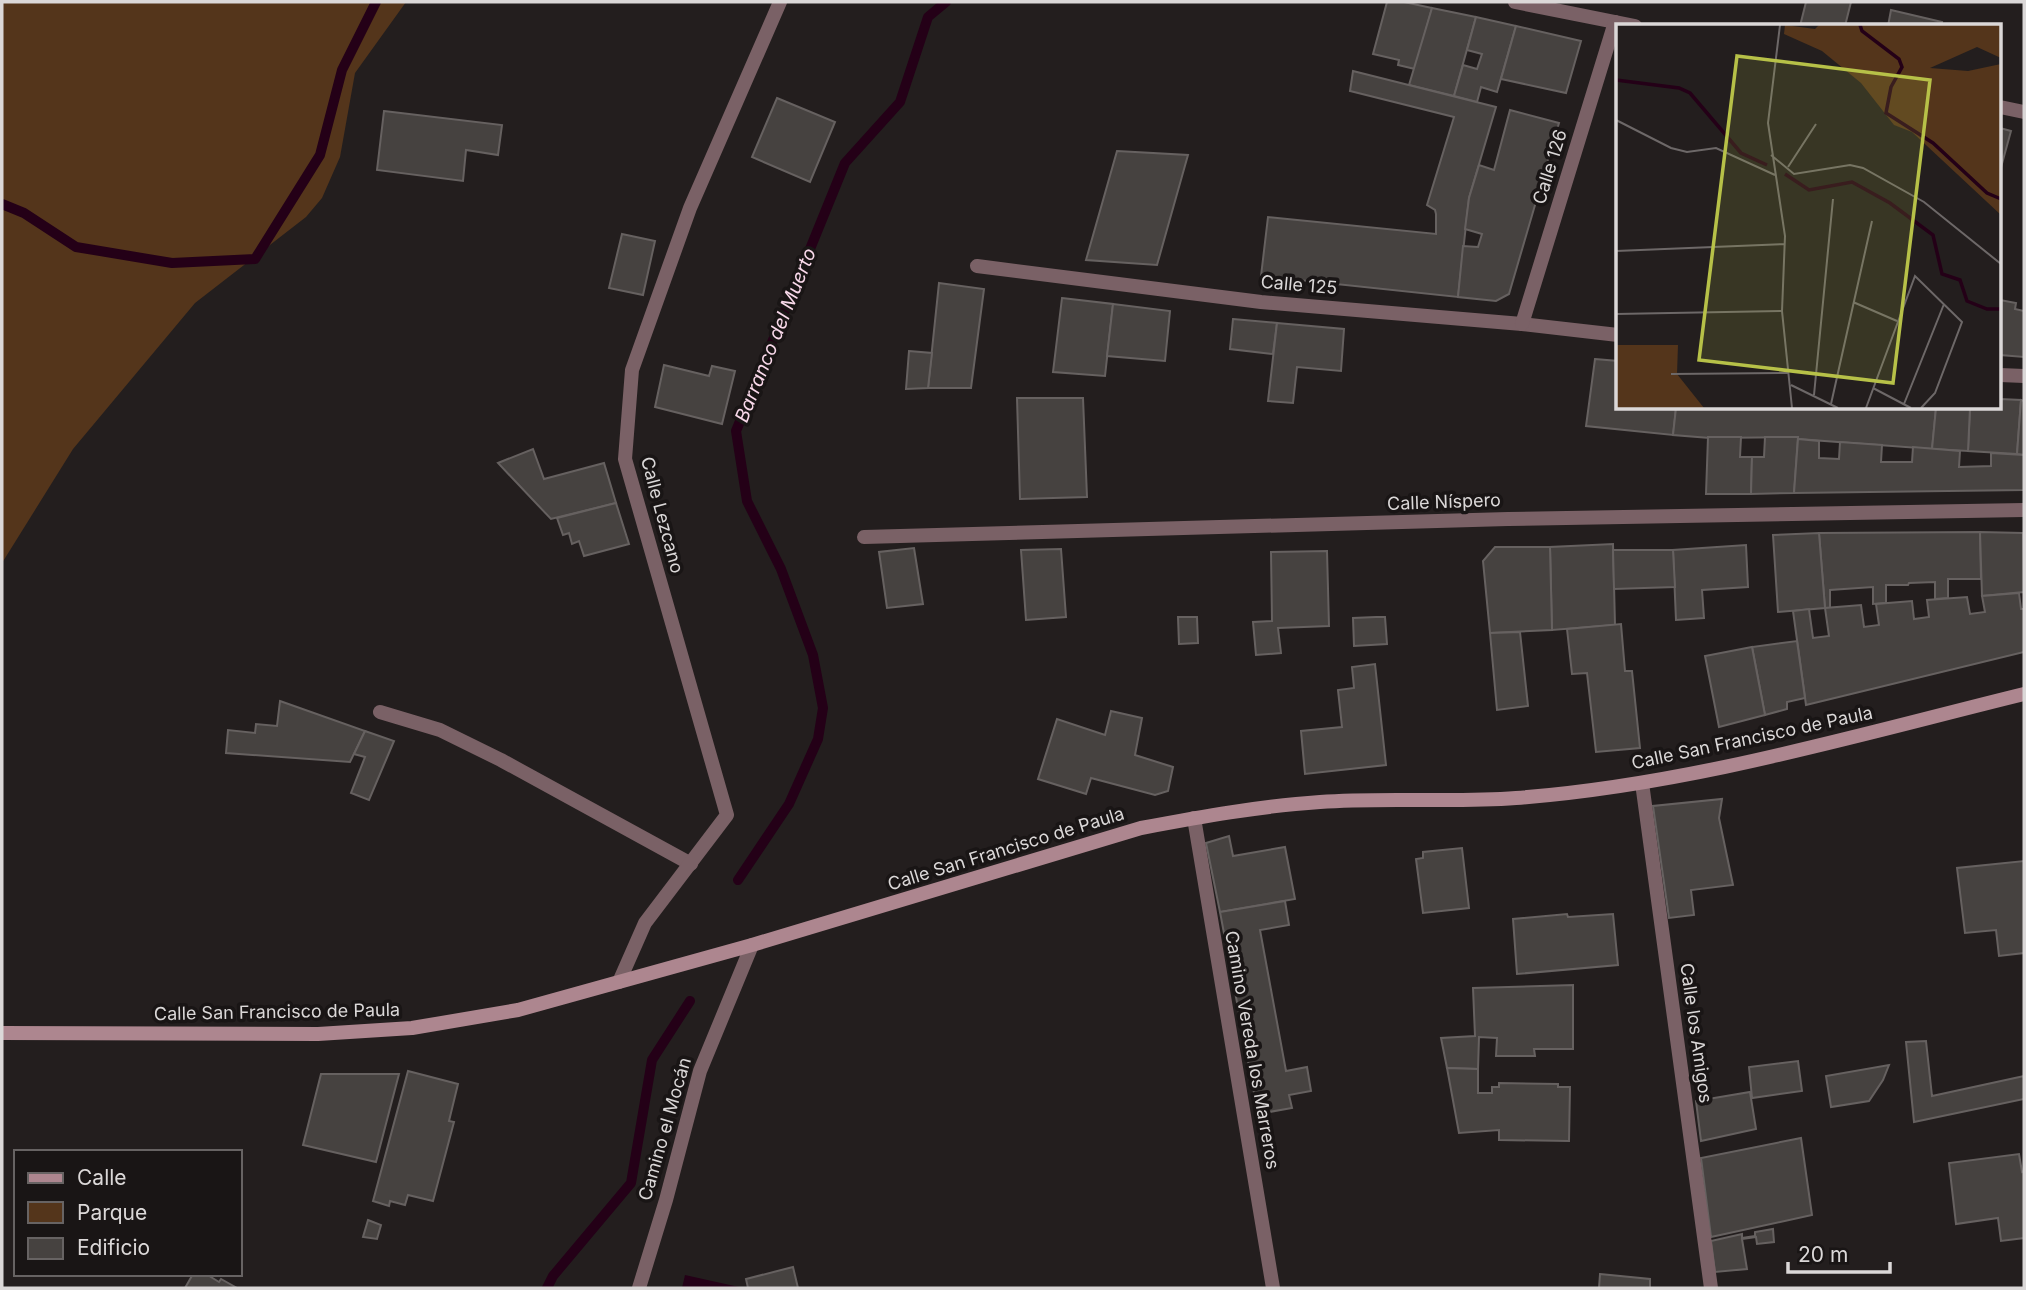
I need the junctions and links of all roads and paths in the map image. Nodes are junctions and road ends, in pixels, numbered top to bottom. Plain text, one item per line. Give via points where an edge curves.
1 (780, 2) edge
2 (1515, 2) edge
3 (1615, 22) junction
4 (1625, 24) edge
5 (2002, 107) edge
6 (2024, 112) edge
7 (977, 266) dead end
8 (1522, 324) junction
9 (1616, 335) edge
10 (2002, 375) edge
11 (2024, 376) edge
12 (2024, 510) edge
13 (864, 537) dead end
14 (2024, 694) edge
15 (380, 712) dead end
16 (1642, 783) junction
17 (1194, 818) junction
18 (691, 864) junction
19 (752, 945) junction
20 (618, 982) junction
21 (2, 1034) edge
22 (639, 1288) edge
23 (1273, 1288) edge
24 (1711, 1288) edge

1 - 18 street, Calle Lezcano via 690,208 632,370 625,459 727,815
2 - 3 street
3 - 4 street
3 - 8 street, Calle 126
5 - 6 street
7 - 8 street, Calle 125 via 1261,302
8 - 9 street, Calle 125
10 - 11 street
12 - 13 street, Calle Níspero
14 - 16 main road, Calle San Francisco de Paula via 1756,761
15 - 18 street via 440,730
16 - 17 main road, Calle San Francisco de Paula via 1515,798 1319,802
16 - 24 street, Calle los Amigos
17 - 19 main road, Calle San Francisco de Paula via 1141,828
17 - 23 street, Camino Vereda los Marreros
18 - 20 street, Calle Lezcano via 645,923
19 - 20 main road, Calle San Francisco de Paula
19 - 22 street, Camino el Mocán via 700,1071
20 - 21 main road, Calle San Francisco de Paula via 518,1010 412,1028 318,1034

